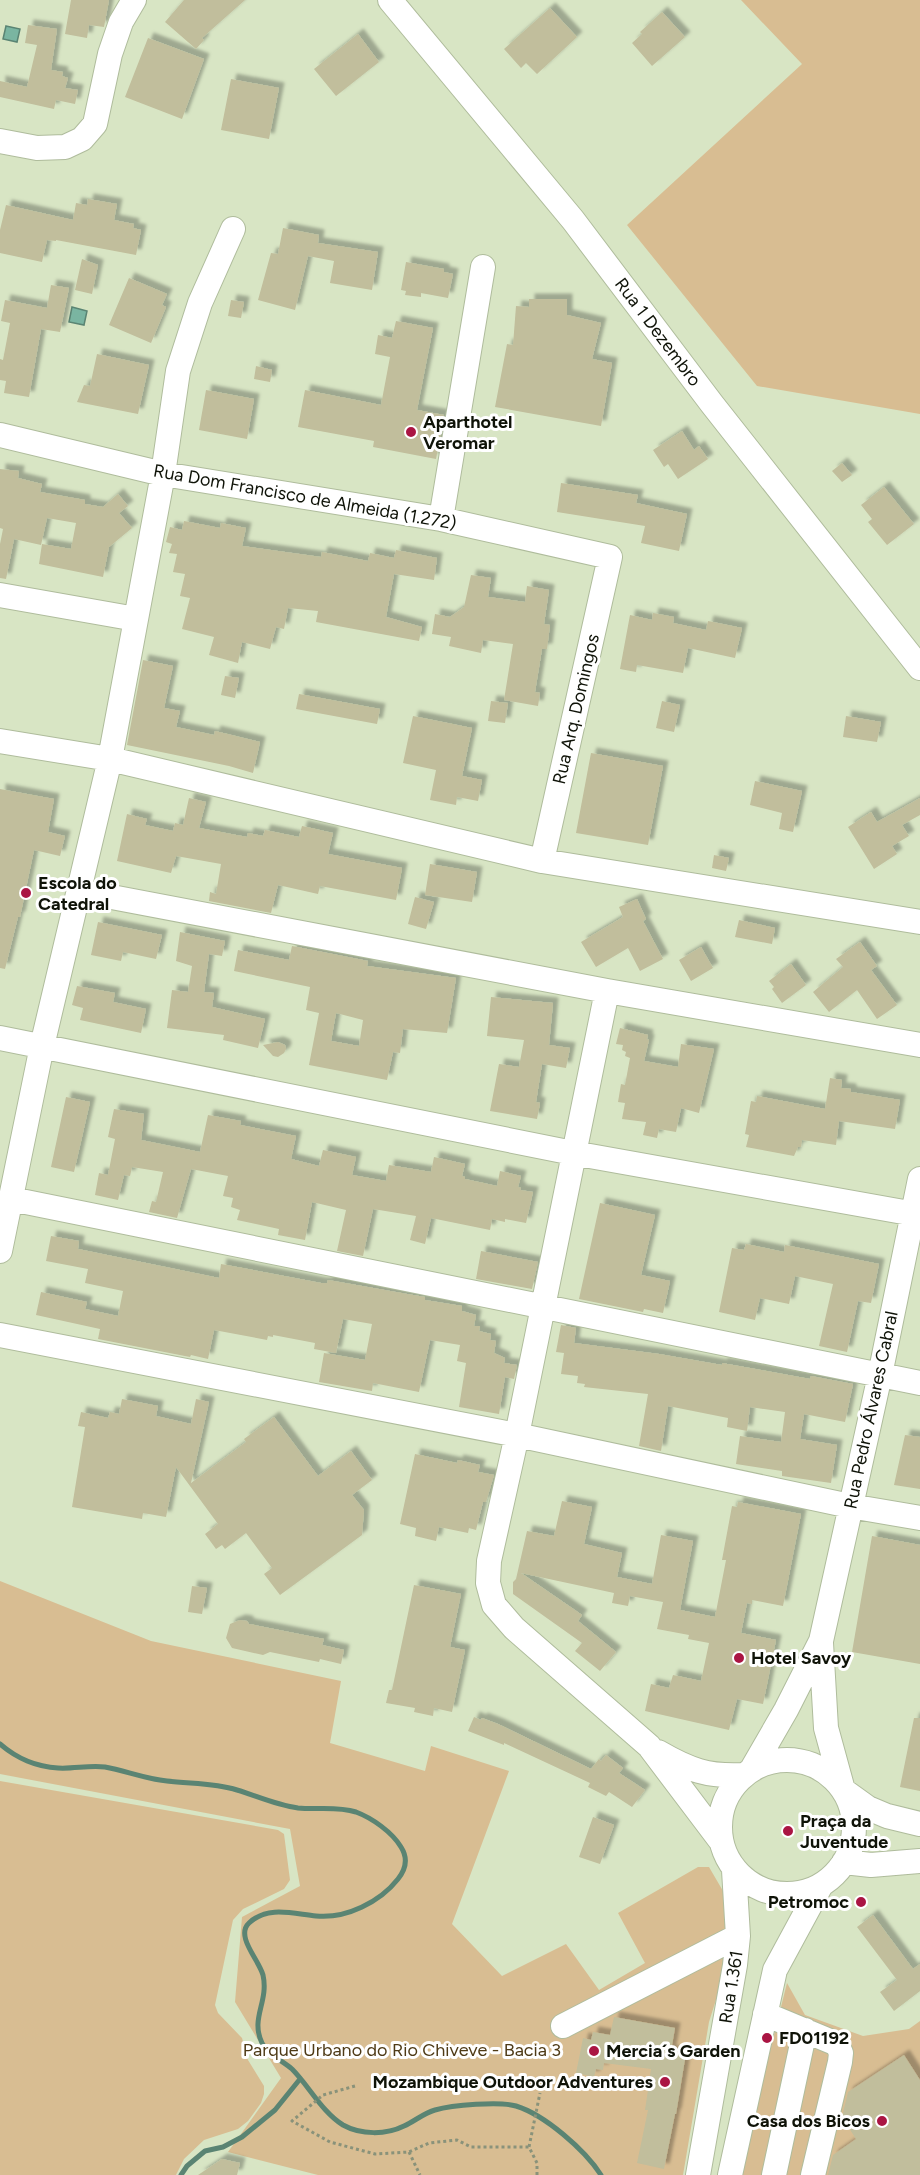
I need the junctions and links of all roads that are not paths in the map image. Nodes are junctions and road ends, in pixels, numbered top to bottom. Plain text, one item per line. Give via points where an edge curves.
1 (134, 0) edge
2 (390, 0) edge
3 (0, 141) edge
4 (233, 229) dead end
5 (483, 267) dead end
6 (0, 435) edge
7 (164, 474) junction
8 (441, 519) junction
9 (610, 557) joint
10 (0, 595) edge
11 (136, 619) junction
12 (920, 668) edge
13 (0, 741) edge
14 (110, 759) junction
15 (542, 861) junction
16 (80, 891) junction
17 (920, 922) edge
18 (607, 991) junction
19 (0, 1038) edge
20 (920, 1045) edge
21 (42, 1046) junction
22 (573, 1153) junction
23 (920, 1179) edge
24 (10, 1199) junction
25 (916, 1215) edge
26 (0, 1251) edge
27 (543, 1307) junction
28 (0, 1335) edge
29 (880, 1375) junction
30 (920, 1383) edge
31 (517, 1435) junction
32 (850, 1506) junction
33 (920, 1518) edge
34 (821, 1641) junction
35 (649, 1746) junction
36 (748, 1772) junction
37 (843, 1790) junction
38 (920, 1824) edge
39 (720, 1840) junction
40 (920, 1861) edge
41 (844, 1862) junction
42 (734, 1870) junction
43 (821, 1885) junction
44 (738, 1936) junction
45 (765, 2014) junction
46 (563, 2025) dead end
47 (806, 2030) junction
48 (698, 2175) edge
49 (730, 2175) edge
50 (774, 2175) edge
51 (813, 2175) edge

1 - 3 street via 110,54 94,124 82,139 65,147 37,148
2 - 12 street, Rua 1 Dezembro via 573,220
4 - 7 street via 200,303 178,371
5 - 8 street
6 - 7 street, Rua Dom Francisco de Almeida (1.272)
7 - 8 street, Rua Dom Francisco de Almeida (1.272)
7 - 11 street
8 - 9 street, Rua Dom Francisco de Almeida (1.272)
9 - 15 street, Rua Arq. Domingos
10 - 11 street
11 - 14 street
13 - 14 street
14 - 15 street
14 - 16 street
15 - 17 street
16 - 18 street
16 - 21 street
18 - 20 street
18 - 22 street
19 - 21 street
21 - 22 street
21 - 24 street
22 - 25 street
22 - 27 street
23 - 25 street, Rua Pedro Álvares Cabral
24 - 26 street
24 - 27 street
25 - 29 street, Rua Pedro Álvares Cabral
27 - 29 street
27 - 31 street
28 - 31 street
29 - 30 street
29 - 32 street, Rua Pedro Álvares Cabral
31 - 32 street
31 - 35 street via 489,1561 488,1583 494,1605 513,1628
32 - 33 street
32 - 34 street, Rua Pedro Álvares Cabral
34 - 36 street via 786,1710
34 - 37 street via 826,1728
35 - 36 street via 686,1768 706,1774
35 - 39 street
36 - 37 street via 771,1762 792,1760 830,1775
36 - 39 street via 723,1804
37 - 38 street via 868,1808
37 - 41 street via 854,1826 852,1845
39 - 42 street
40 - 41 street via 871,1865
41 - 43 street
42 - 43 street via 771,1893 794,1894
42 - 44 street, Rua 1.361
43 - 45 street, Rua 1.361 via 775,1970
44 - 46 street
44 - 48 street, Rua 1.361
45 - 47 street
45 - 49 street, Rua 1.361
47 - 50 street
47 - 51 street via 837,2044 841,2053

